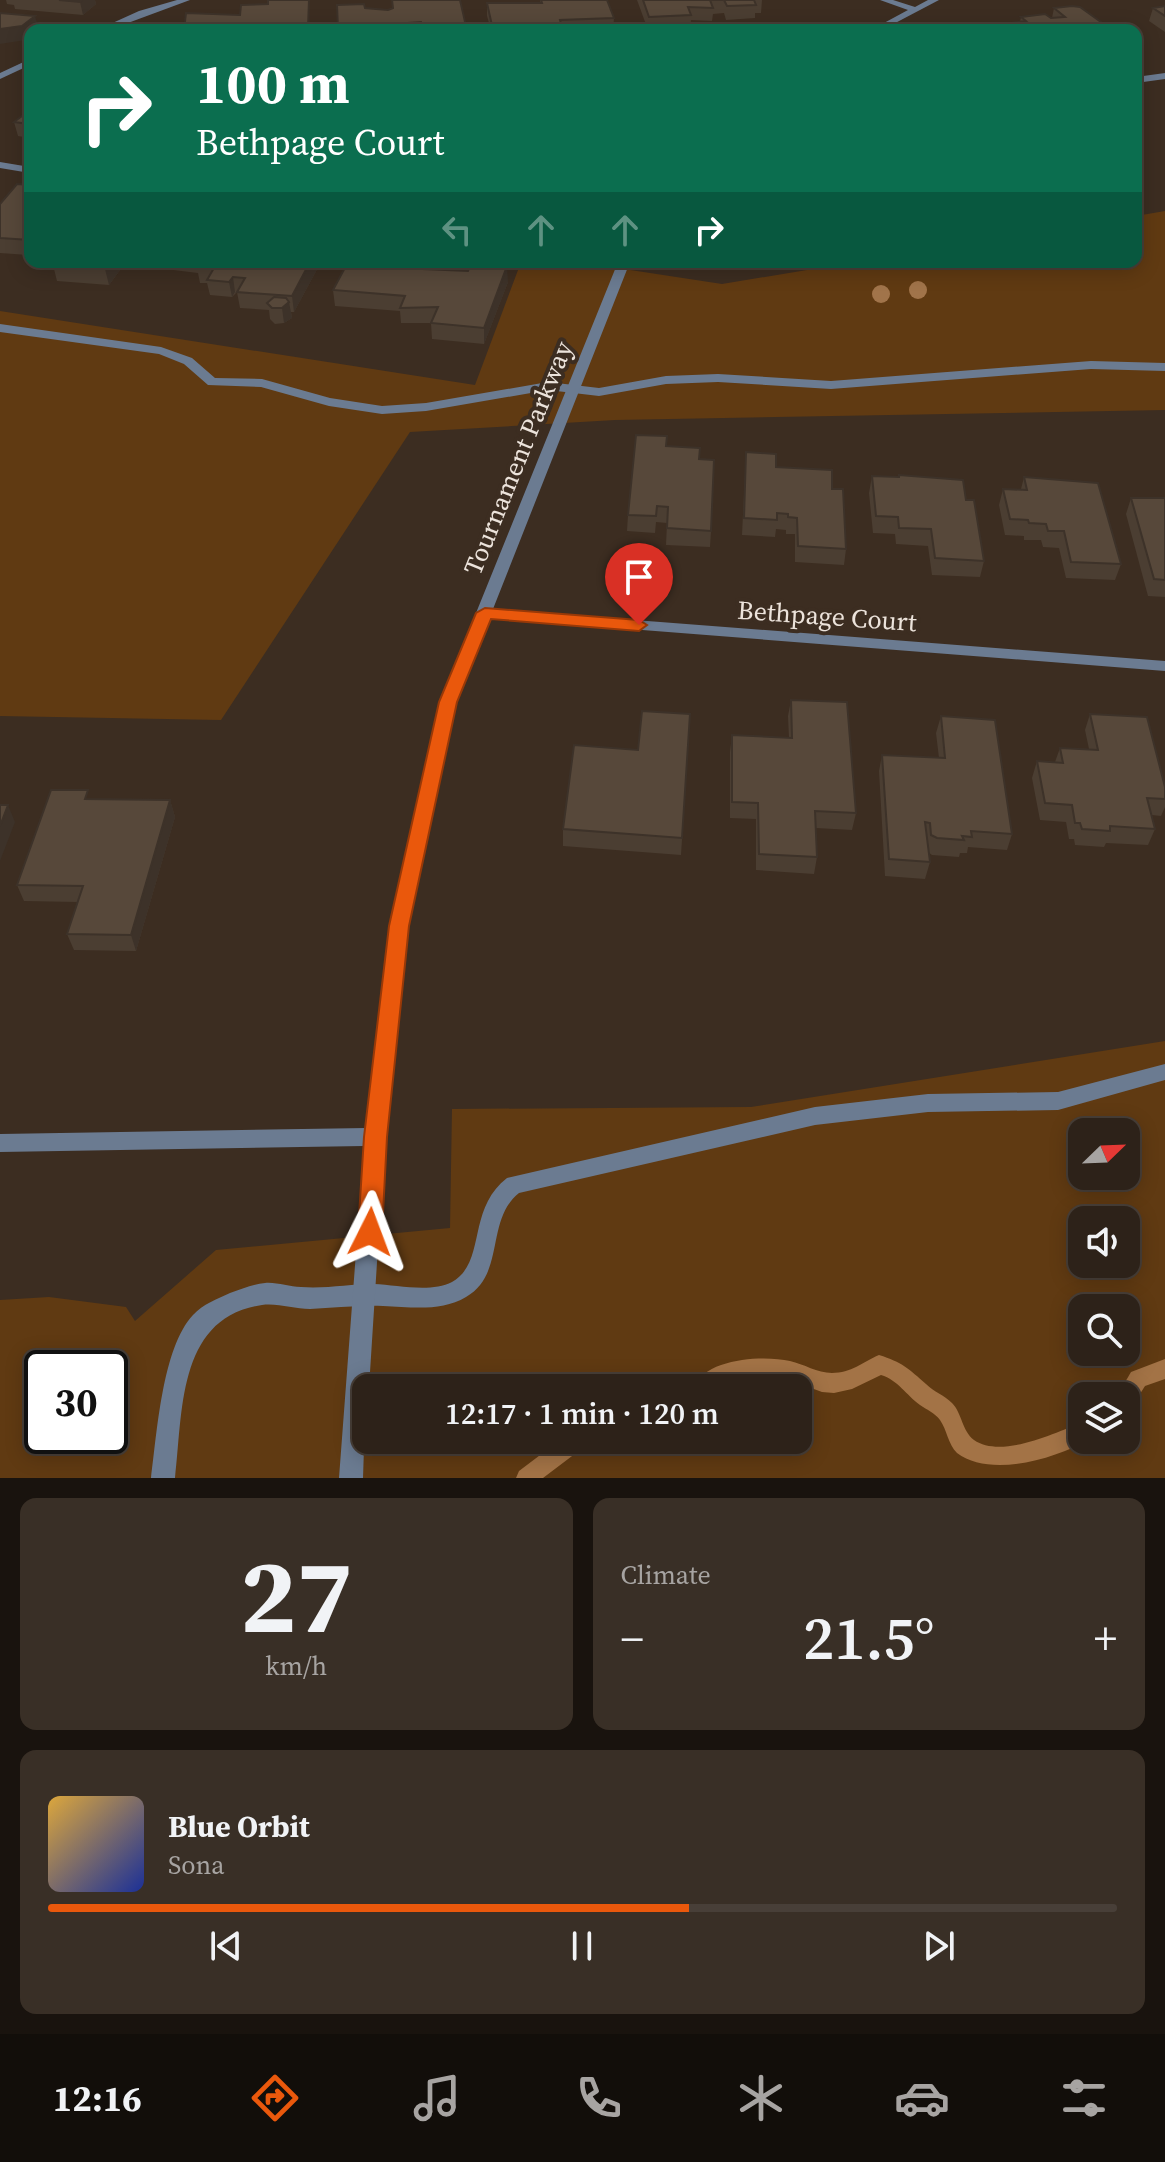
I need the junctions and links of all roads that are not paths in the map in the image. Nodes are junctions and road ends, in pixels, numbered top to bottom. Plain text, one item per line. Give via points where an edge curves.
1 (186, 0) edge
2 (884, 0) edge
3 (935, 0) edge
4 (913, 9) junction
5 (115, 24) edge
6 (886, 24) edge
7 (24, 65) edge
8 (0, 76) edge
9 (1165, 76) edge
10 (1142, 79) edge
11 (0, 165) edge
12 (24, 169) edge
13 (622, 268) edge
14 (0, 328) edge
15 (1165, 367) edge
16 (573, 389) junction
17 (485, 613) junction
18 (1165, 666) edge
19 (1165, 1072) edge
20 (375, 1137) junction
21 (0, 1143) edge
22 (367, 1294) junction
23 (163, 1478) edge
24 (351, 1478) edge

1 - 5 street
2 - 4 street
3 - 4 street
4 - 6 street
7 - 8 street
9 - 10 street
11 - 12 street
13 - 16 street, Tournament Parkway
14 - 16 street via 161,351 188,361 212,382 262,383 362,408 426,407 532,387
15 - 16 street via 1091,365 831,385 718,378 666,380 599,392
16 - 17 street, Tournament Parkway
17 - 18 street, Bethpage Court
17 - 20 street, Tournament Parkway via 448,702 423,809 399,926
19 - 22 street via 1058,1101 928,1103 815,1116 514,1185 500,1192 491,1209 477,1275 458,1291 435,1296
20 - 21 street
20 - 22 street, Tournament Parkway
22 - 23 street via 265,1294 226,1305 196,1328 175,1387
22 - 24 street, Tournament Parkway

